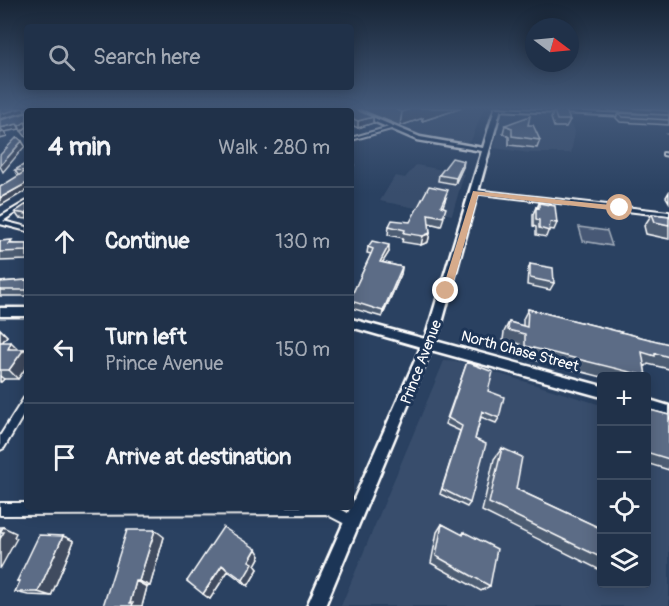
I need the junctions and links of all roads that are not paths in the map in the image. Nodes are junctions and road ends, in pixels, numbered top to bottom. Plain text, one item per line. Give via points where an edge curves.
1 (412, 136) edge
2 (491, 136) edge
3 (489, 142) junction
4 (460, 146) junction
5 (485, 154) junction
6 (475, 192) junction
7 (24, 205) edge
8 (669, 214) edge
9 (0, 221) edge
10 (24, 228) edge
11 (0, 312) edge
12 (24, 312) edge
13 (354, 324) edge
14 (429, 344) junction
15 (597, 391) edge
16 (24, 406) edge
17 (651, 407) edge
18 (669, 412) edge
19 (0, 445) edge
20 (0, 509) edge
21 (24, 509) edge
22 (331, 510) edge
23 (351, 521) junction
24 (316, 606) edge

1 - 4 main road
2 - 3 main road, Prince Avenue
3 - 4 main road
3 - 5 main road, Prince Avenue
4 - 5 main road
5 - 6 main road, Prince Avenue
6 - 8 street
6 - 14 main road, Prince Avenue
7 - 9 street
9 - 10 street
11 - 12 main road
13 - 14 main road, North Chase Street
14 - 15 main road, North Chase Street
14 - 23 main road, Prince Avenue
16 - 19 street
17 - 18 main road
20 - 21 street
22 - 23 street
23 - 24 main road, Prince Avenue

